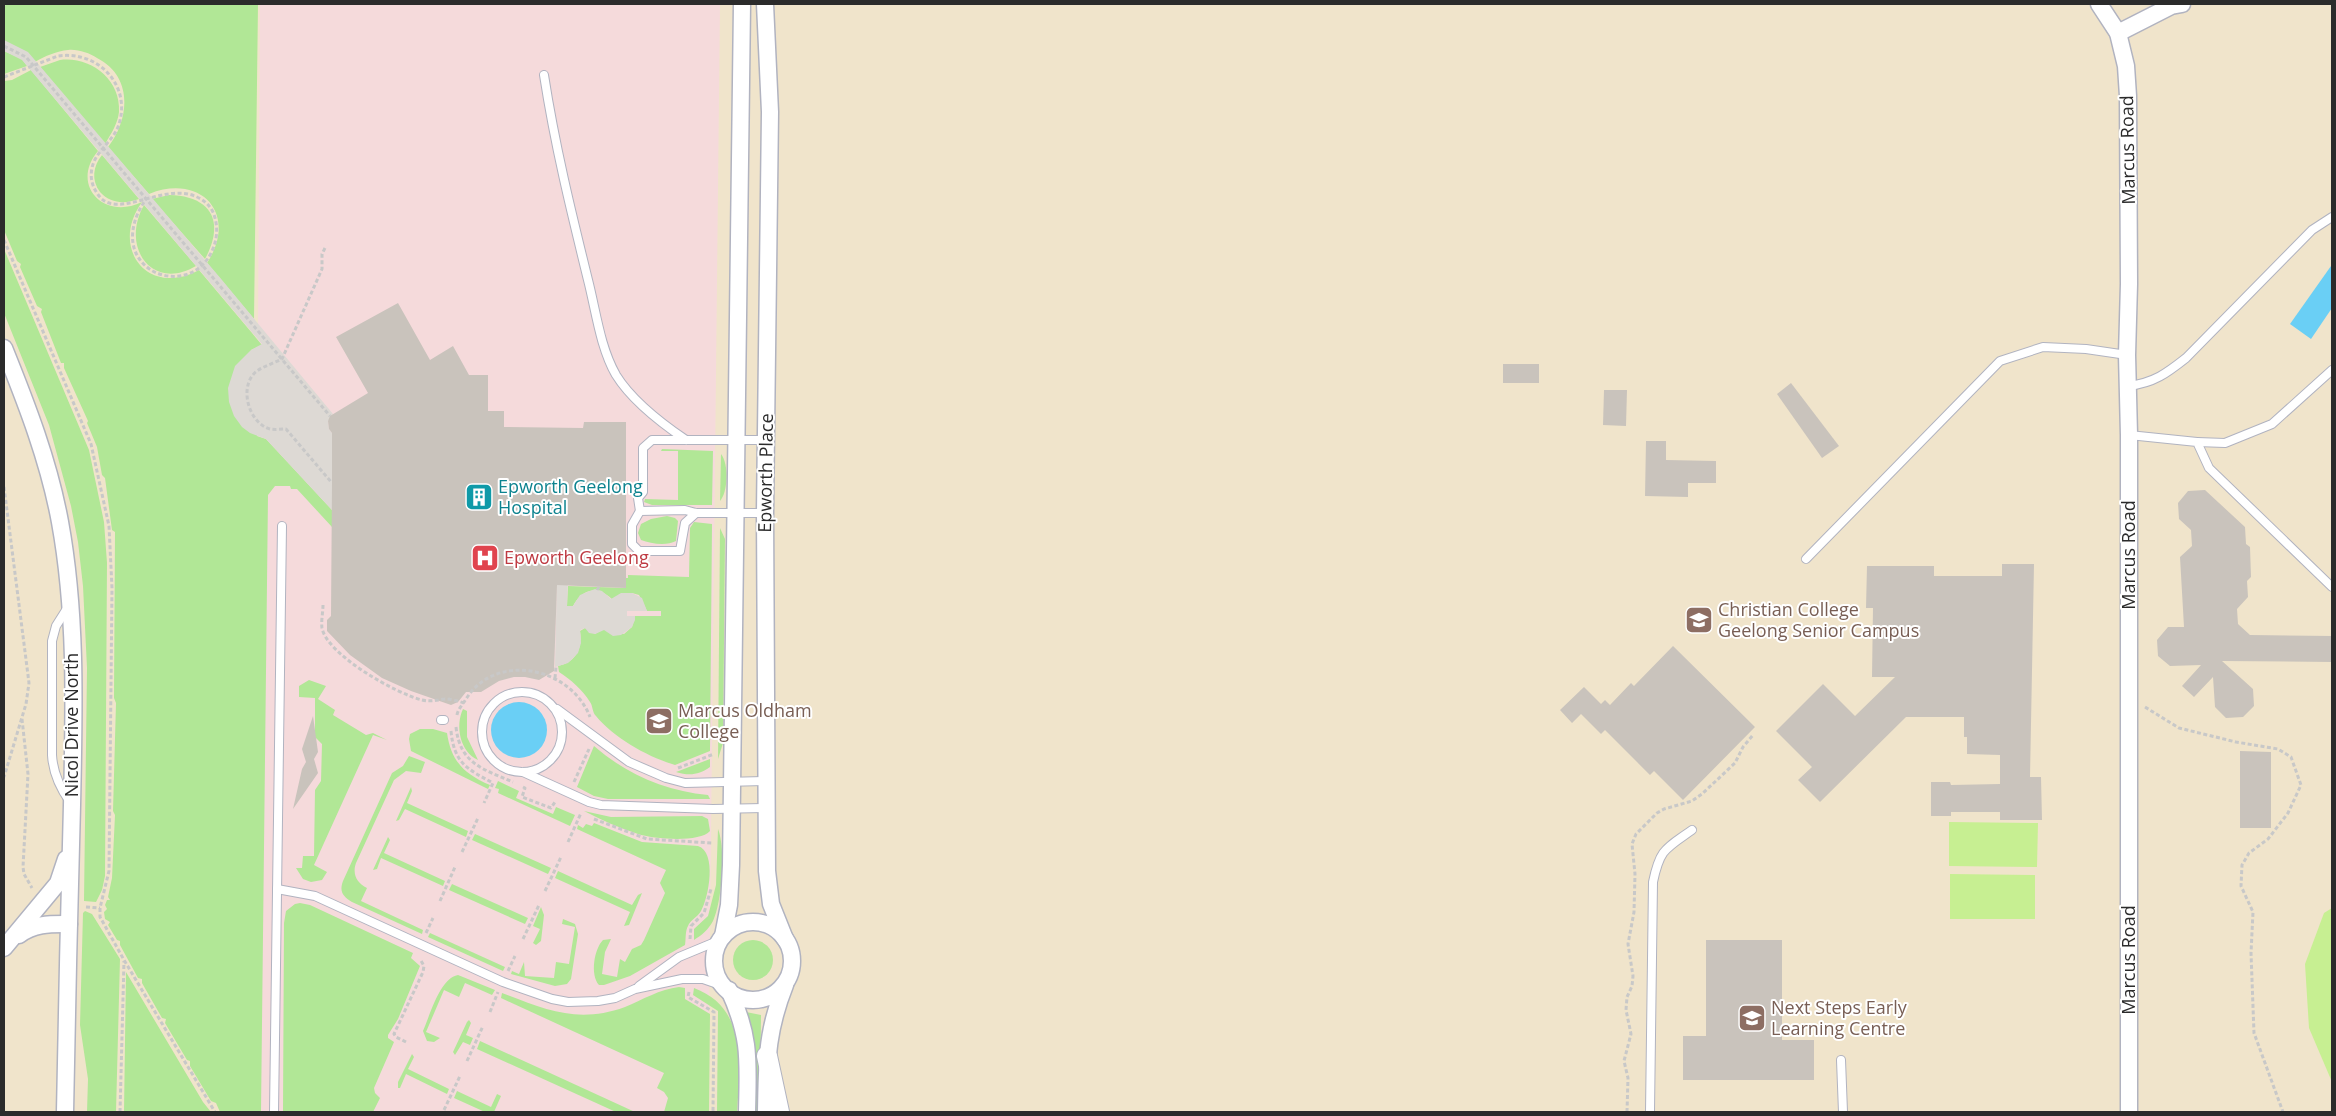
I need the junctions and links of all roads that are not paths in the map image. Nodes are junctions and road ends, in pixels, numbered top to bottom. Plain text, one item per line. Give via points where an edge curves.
1 (742, 4) edge
2 (764, 4) edge
3 (2100, 4) edge
4 (2182, 4) edge
5 (2118, 33) junction
6 (544, 75) dead end
7 (2332, 217) edge
8 (4, 348) edge
9 (2127, 355) junction
10 (2332, 370) edge
11 (2128, 386) junction
12 (2129, 435) junction
13 (686, 440) junction
14 (736, 440) junction
15 (766, 440) junction
16 (2197, 442) junction
17 (640, 511) junction
18 (696, 513) junction
19 (735, 513) junction
20 (765, 513) junction
21 (282, 526) dead end
22 (1806, 559) dead end
23 (2332, 587) edge
24 (551, 704) junction
25 (523, 772) junction
26 (766, 781) junction
27 (732, 782) junction
28 (767, 808) junction
29 (732, 809) junction
30 (1692, 830) dead end
31 (71, 845) junction
32 (277, 888) junction
33 (69, 924) junction
34 (722, 938) junction
35 (785, 938) junction
36 (7, 945) edge
37 (788, 978) junction
38 (635, 989) junction
39 (727, 989) junction
40 (767, 1056) junction
41 (1841, 1060) dead end
42 (65, 1112) edge
43 (274, 1112) edge
44 (747, 1112) edge
45 (766, 1112) edge
46 (779, 1112) edge
47 (1650, 1112) edge
48 (1844, 1112) edge
49 (2129, 1112) edge

1 - 14 street, Epworth Place
2 - 15 street, Epworth Place via 770,112
3 - 5 street, Marcus Road
4 - 5 street
5 - 9 street, Marcus Road via 2126,66 2129,121
6 - 13 lane via 562,175 612,366 626,389 669,429
7 - 11 lane via 2312,230 2186,358 2146,384
8 - 31 street, Nicol Drive North via 51,481 64,545 74,689
9 - 11 street, Marcus Road
9 - 22 lane via 2043,347 2000,361
10 - 16 lane via 2272,424 2225,444
11 - 12 street, Marcus Road
12 - 16 lane
12 - 49 street, Marcus Road
13 - 14 lane
13 - 17 lane via 652,440 643,448 644,492 638,498
14 - 15 lane
14 - 19 street, Epworth Place
15 - 20 street, Epworth Place
16 - 23 lane via 2209,468
17 - 18 lane via 685,510
17 - 18 lane via 632,525 632,544 639,551 680,550 685,523
18 - 19 lane
19 - 20 lane
19 - 27 street, Epworth Place
20 - 26 street, Epworth Place
21 - 32 lane
24 - 25 lane via 559,716 561,741 547,763
24 - 25 lane via 540,696 514,692 496,701 484,718 484,744 490,756 499,765
24 - 27 lane via 629,762 649,772 685,783
25 - 29 lane via 601,805
26 - 27 lane
26 - 28 street, Epworth Place
27 - 29 street, Epworth Place
28 - 29 lane
28 - 35 street, Epworth Place via 768,884 774,914
29 - 34 street, Epworth Place via 730,887
30 - 47 lane via 1667,848 1658,860 1653,882
31 - 33 street, Nicol Drive North
31 - 36 street via 58,882
32 - 38 lane via 315,896 444,956 539,995 568,1002 598,1001
32 - 43 lane
33 - 36 street via 32,927
33 - 42 street, Nicol Drive North
34 - 35 street via 734,927 755,922 775,928
34 - 38 lane via 679,957
34 - 39 street via 715,965 718,977
35 - 37 street via 792,958
37 - 39 street via 776,992 758,999 745,998
37 - 40 street via 774,1014
38 - 39 lane via 690,979 706,980
39 - 44 street via 746,1035
40 - 45 street
40 - 46 street
41 - 48 lane

